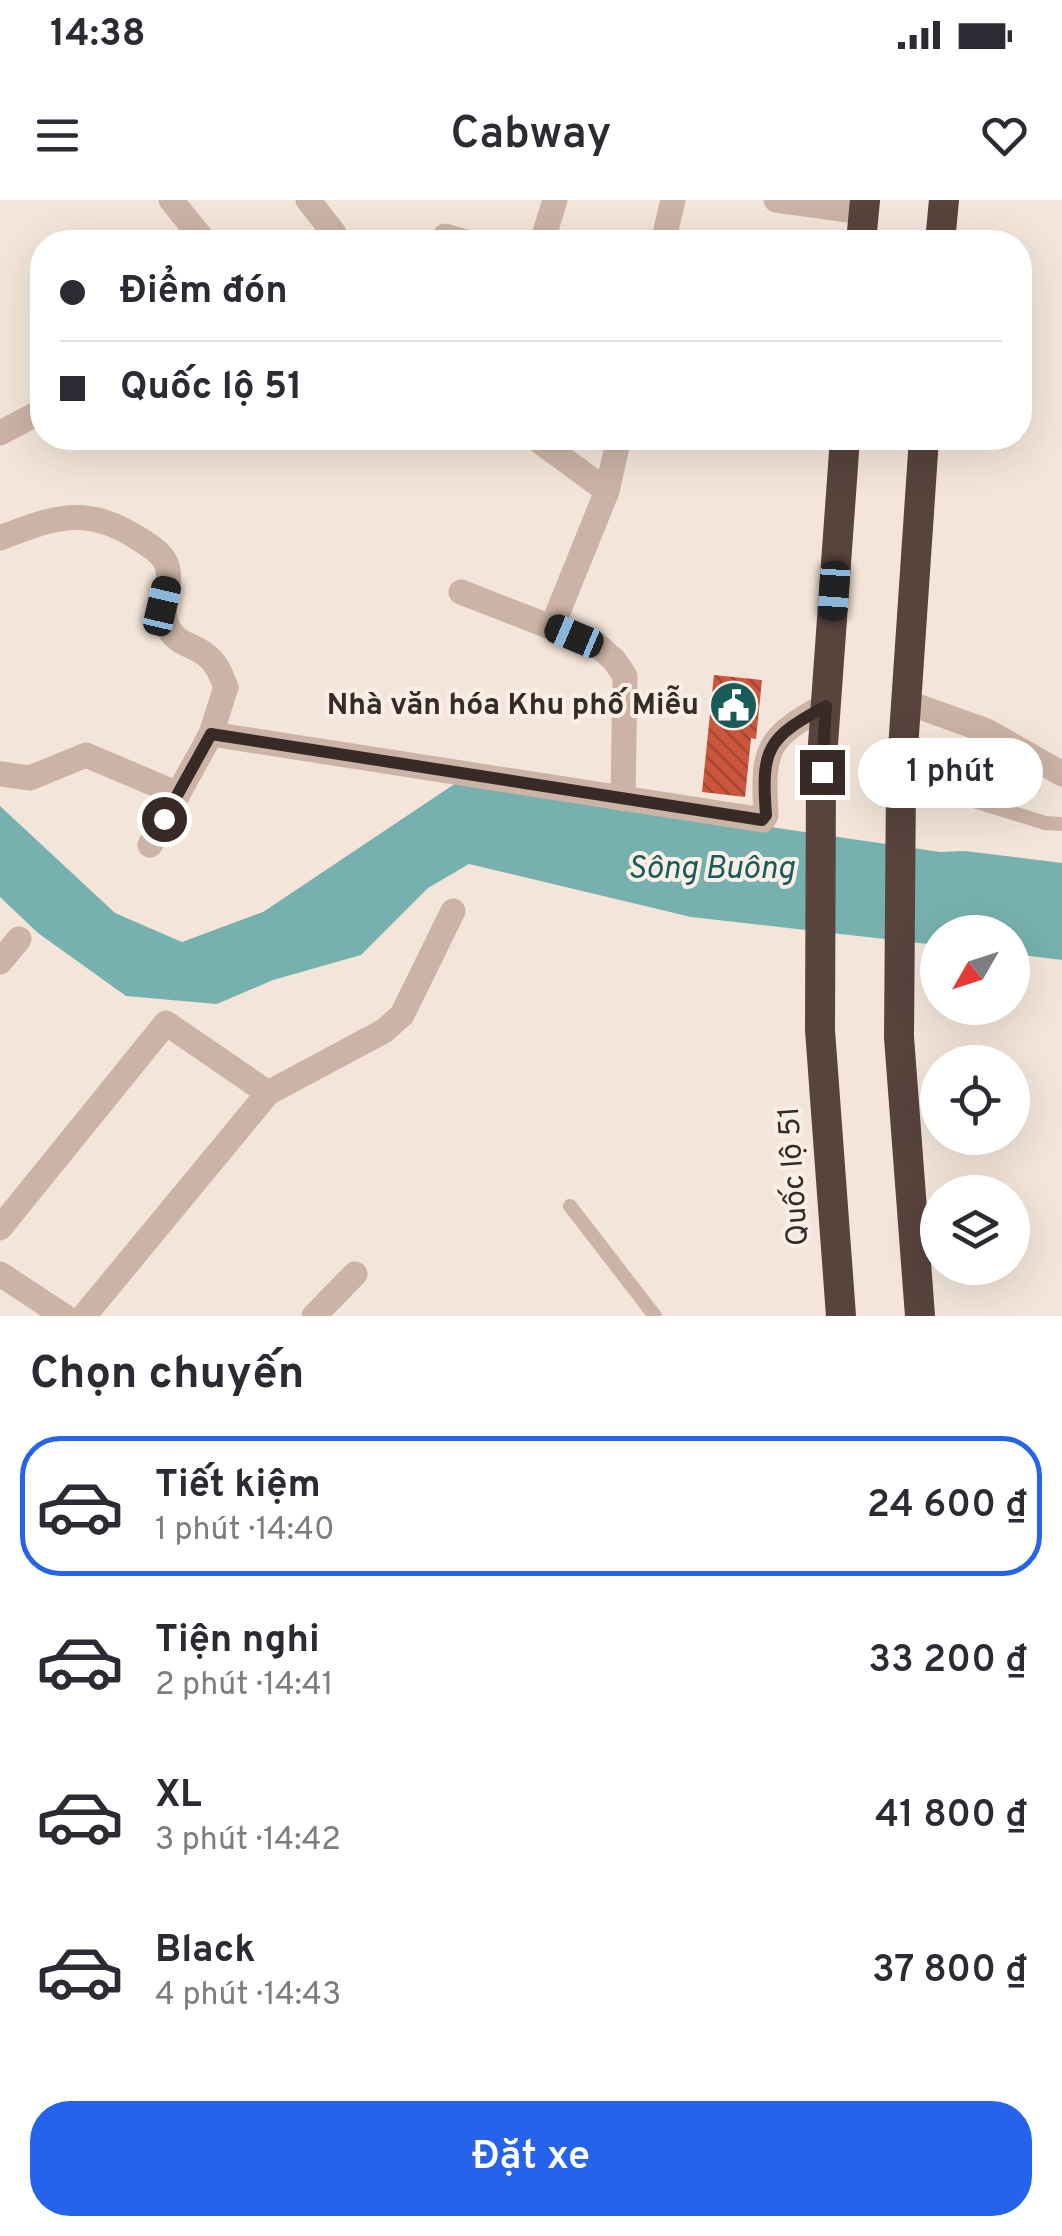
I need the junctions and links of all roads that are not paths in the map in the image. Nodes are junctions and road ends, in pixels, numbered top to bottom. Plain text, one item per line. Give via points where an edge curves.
1 (171, 200) edge
2 (308, 200) edge
3 (555, 200) edge
4 (673, 200) edge
5 (776, 200) edge
6 (944, 200) edge
7 (863, 218) edge
8 (196, 230) edge
9 (332, 230) edge
10 (546, 230) edge
11 (666, 230) edge
12 (941, 230) edge
13 (30, 418) edge
14 (0, 434) edge
15 (551, 450) edge
16 (616, 450) edge
17 (844, 450) edge
18 (923, 450) edge
19 (606, 491) junction
20 (0, 538) edge
21 (461, 592) dead end
22 (552, 627) junction
23 (906, 702) junction
24 (826, 706) junction
25 (211, 734) junction
26 (0, 774) edge
27 (1062, 774) edge
28 (178, 794) junction
29 (952, 794) dead end
30 (622, 799) junction
31 (1062, 824) edge
32 (150, 844) dead end
33 (453, 912) dead end
34 (19, 938) dead end
35 (0, 962) edge
36 (268, 1093) junction
37 (570, 1206) dead end
38 (0, 1228) edge
39 (0, 1274) edge
40 (355, 1274) dead end
41 (64, 1316) edge
42 (84, 1316) edge
43 (314, 1316) edge
44 (655, 1316) edge
45 (841, 1316) edge
46 (920, 1316) edge

1 - 8 street
2 - 9 street
3 - 10 street
4 - 11 street
5 - 7 street
6 - 12 highway
13 - 14 street
15 - 19 street
16 - 19 street
17 - 24 highway
18 - 23 highway
19 - 22 street
20 - 25 street via 78,515 105,520 156,550 170,574 162,606 168,628 204,652 226,687
21 - 22 street
22 - 30 street via 597,646 624,676
23 - 27 street via 987,731
23 - 46 highway via 900,1037
24 - 30 street via 793,724 772,748 763,772 762,820
24 - 45 highway, Quốc lộ 51 via 820,1030
25 - 28 street
25 - 30 street
26 - 28 street via 30,778 86,756
28 - 32 street
29 - 31 lane
33 - 36 street via 402,1015
34 - 35 street
36 - 38 street via 166,1022
36 - 42 street
37 - 44 lane
39 - 41 street
40 - 43 street

